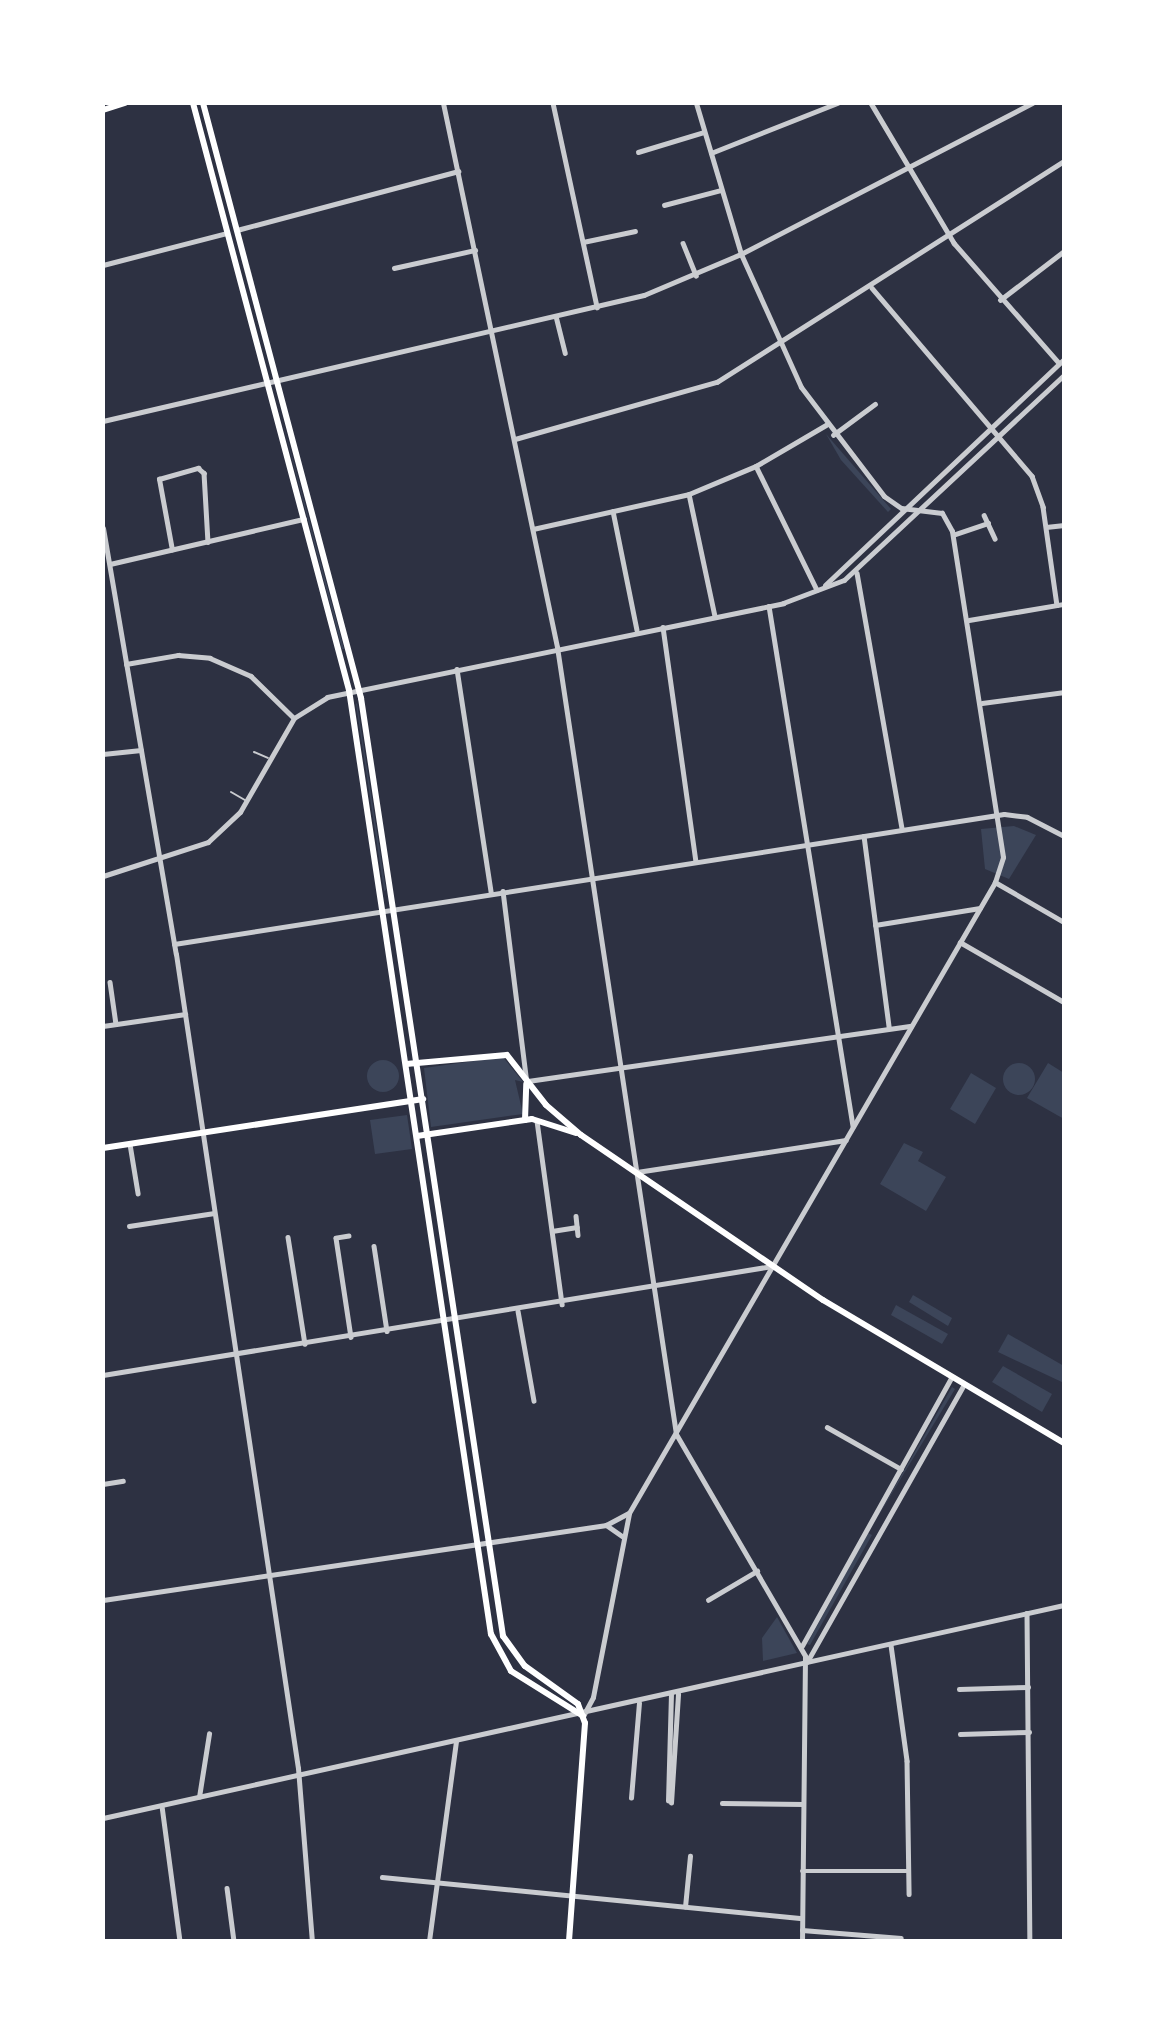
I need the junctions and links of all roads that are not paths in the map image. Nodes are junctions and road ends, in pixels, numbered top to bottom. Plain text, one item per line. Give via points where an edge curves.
1 (125, 103) edge
2 (193, 103) edge
3 (203, 103) edge
4 (443, 103) edge
5 (554, 103) edge
6 (696, 103) edge
7 (837, 103) edge
8 (871, 103) edge
9 (1032, 103) edge
10 (103, 110) edge
11 (704, 132) junction
12 (638, 152) dead end
13 (711, 152) junction
14 (1064, 161) edge
15 (905, 168) junction
16 (458, 172) junction
17 (721, 190) junction
18 (664, 205) dead end
19 (237, 230) junction
20 (635, 231) dead end
21 (227, 233) junction
22 (949, 236) junction
23 (583, 242) junction
24 (683, 243) dead end
25 (475, 250) junction
26 (1064, 251) edge
27 (741, 254) junction
28 (103, 265) edge
29 (394, 268) dead end
30 (696, 275) junction
31 (872, 288) junction
32 (1000, 300) junction
33 (597, 307) junction
34 (556, 316) junction
35 (491, 331) junction
36 (779, 348) junction
37 (565, 353) dead end
38 (1062, 364) edge
39 (1064, 374) edge
40 (276, 380) junction
41 (267, 382) junction
42 (875, 404) dead end
43 (103, 421) edge
44 (826, 425) junction
45 (992, 429) junction
46 (832, 435) junction
47 (1001, 435) junction
48 (515, 439) junction
49 (756, 466) junction
50 (689, 494) junction
51 (940, 496) junction
52 (911, 509) junction
53 (925, 510) junction
54 (613, 511) junction
55 (942, 513) junction
56 (984, 515) dead end
57 (304, 519) junction
58 (988, 523) junction
59 (1064, 526) edge
60 (1046, 527) junction
61 (103, 528) edge
62 (533, 528) junction
63 (953, 535) junction
64 (995, 539) dead end
65 (208, 542) junction
66 (172, 550) junction
67 (110, 564) junction
68 (857, 573) junction
69 (818, 590) junction
70 (1064, 604) edge
71 (1057, 605) junction
72 (769, 606) junction
73 (715, 617) junction
74 (969, 621) junction
75 (663, 626) junction
76 (637, 631) junction
77 (557, 647) junction
78 (126, 664) junction
79 (456, 668) junction
80 (358, 687) junction
81 (349, 690) junction
82 (1064, 692) edge
83 (982, 703) junction
84 (294, 718) junction
85 (142, 750) junction
86 (254, 752) dead end
87 (103, 754) edge
88 (268, 758) junction
89 (231, 792) dead end
90 (246, 801) junction
91 (1000, 815) junction
92 (902, 829) junction
93 (1063, 834) edge
94 (864, 835) junction
95 (808, 844) junction
96 (160, 859) junction
97 (696, 861) junction
98 (103, 876) edge
99 (593, 877) junction
100 (995, 883) junction
101 (503, 891) junction
102 (491, 892) junction
103 (393, 908) junction
104 (979, 908) junction
105 (382, 910) junction
106 (1064, 922) edge
107 (875, 925) junction
108 (960, 942) junction
109 (174, 944) junction
110 (110, 982) dead end
111 (1064, 1002) edge
112 (186, 1014) junction
113 (116, 1024) junction
114 (103, 1026) edge
115 (889, 1027) junction
116 (911, 1027) junction
117 (838, 1035) junction
118 (417, 1063) junction
119 (406, 1064) junction
120 (620, 1068) junction
121 (527, 1083) junction
122 (423, 1099) junction
123 (411, 1101) junction
124 (537, 1119) junction
125 (525, 1120) junction
126 (854, 1126) junction
127 (203, 1132) junction
128 (428, 1134) junction
129 (581, 1135) junction
130 (417, 1136) junction
131 (846, 1140) junction
132 (130, 1144) junction
133 (103, 1148) edge
134 (637, 1172) junction
135 (138, 1193) dead end
136 (214, 1213) junction
137 (576, 1216) dead end
138 (129, 1226) dead end
139 (577, 1227) junction
140 (552, 1231) junction
141 (578, 1235) dead end
142 (349, 1236) dead end
143 (288, 1237) dead end
144 (374, 1245) dead end
145 (773, 1266) junction
146 (653, 1288) junction
147 (562, 1304) junction
148 (518, 1311) junction
149 (456, 1320) junction
150 (445, 1322) junction
151 (387, 1331) junction
152 (351, 1337) junction
153 (305, 1344) junction
154 (234, 1355) junction
155 (103, 1375) edge
156 (952, 1377) junction
157 (964, 1384) junction
158 (534, 1401) dead end
159 (827, 1427) dead end
160 (676, 1434) junction
161 (1064, 1443) edge
162 (901, 1469) junction
163 (123, 1481) dead end
164 (103, 1484) edge
165 (629, 1513) junction
166 (875, 1515) junction
167 (887, 1521) junction
168 (606, 1525) junction
169 (623, 1537) junction
170 (488, 1542) junction
171 (478, 1544) junction
172 (758, 1571) junction
173 (267, 1576) junction
174 (838, 1580) junction
175 (849, 1587) junction
176 (103, 1600) edge
177 (708, 1600) dead end
178 (1064, 1605) edge
179 (1027, 1613) junction
180 (891, 1645) junction
181 (802, 1646) junction
182 (804, 1665) junction
183 (1028, 1687) junction
184 (959, 1689) dead end
185 (675, 1694) junction
186 (639, 1703) junction
187 (583, 1716) junction
188 (1028, 1732) junction
189 (209, 1734) dead end
190 (960, 1734) dead end
191 (456, 1741) junction
192 (296, 1776) junction
193 (199, 1797) junction
194 (631, 1798) dead end
195 (669, 1802) dead end
196 (722, 1803) dead end
197 (803, 1804) junction
198 (162, 1806) junction
199 (103, 1818) edge
200 (690, 1856) dead end
201 (802, 1871) junction
202 (908, 1871) junction
203 (382, 1877) dead end
204 (435, 1881) junction
205 (227, 1888) dead end
206 (909, 1894) dead end
207 (573, 1896) junction
208 (685, 1907) junction
209 (802, 1918) junction
210 (802, 1930) junction
211 (901, 1938) dead end
212 (180, 1941) edge
213 (234, 1941) edge
214 (312, 1941) edge
215 (429, 1941) edge
216 (569, 1941) edge
217 (802, 1941) edge
218 (1030, 1941) edge

1 - 10 main road
2 - 21 main road
3 - 19 main road
4 - 16 street
5 - 23 street
6 - 11 street
7 - 13 street
8 - 15 street
9 - 15 street
11 - 12 street
11 - 13 street
13 - 17 street
14 - 22 street
15 - 22 street
15 - 27 street
16 - 19 street
16 - 25 street
17 - 18 street
17 - 27 street
19 - 40 main road
20 - 23 street
21 - 28 street
21 - 41 main road
22 - 31 street
22 - 32 street
23 - 33 street
24 - 30 street
25 - 29 street
25 - 35 street
26 - 32 street
27 - 30 street
27 - 36 street
30 - 33 street
31 - 36 street
31 - 45 street
32 - 38 street
33 - 34 street
34 - 35 street
34 - 37 street
35 - 40 street
35 - 48 street
36 - 44 street
36 - 48 street via 690,394
38 - 45 street
39 - 47 street
40 - 41 street
40 - 80 main road
41 - 43 street
41 - 57 main road
42 - 46 street
44 - 46 street
44 - 49 street
45 - 47 street
45 - 52 street
46 - 52 street via 884,496
47 - 51 street
47 - 60 street via 1032,476
48 - 62 street
49 - 50 street
49 - 69 street
50 - 54 street
50 - 73 street
51 - 53 street
51 - 55 street
52 - 53 street
52 - 69 street
53 - 55 street
53 - 68 street
54 - 62 street
54 - 76 street
55 - 63 street
56 - 58 street
57 - 65 street
57 - 81 main road
58 - 63 street
58 - 64 street
59 - 60 street
60 - 71 street
61 - 67 street
62 - 77 street
63 - 74 street
65 - 66 street
65 - 66 street via 204,472 198,468 159,479
66 - 67 street
67 - 78 street
68 - 69 street
68 - 92 street
69 - 72 street
70 - 71 street
71 - 74 street
72 - 73 street
72 - 95 street
73 - 75 street
74 - 83 street
75 - 76 street
75 - 97 street
76 - 77 street
77 - 79 street
77 - 99 street
78 - 84 street via 178,655 210,658 260,682
78 - 85 street
79 - 80 street
79 - 102 street
80 - 81 street
80 - 103 main road
81 - 84 street
81 - 105 main road
82 - 83 street
83 - 91 street
84 - 88 street
85 - 87 street
85 - 96 street
86 - 88 lane
88 - 90 street
89 - 90 lane
90 - 96 street via 208,842
91 - 92 street
91 - 93 street via 1027,817
91 - 100 street via 1003,857
92 - 94 street
94 - 95 street
94 - 107 street
95 - 97 street
95 - 117 street
96 - 98 street
96 - 109 street
97 - 99 street
99 - 101 street
99 - 120 street
100 - 104 street
100 - 106 street
101 - 102 street
101 - 121 street
102 - 103 street
103 - 105 street
103 - 118 main road
104 - 107 street
104 - 108 street
105 - 109 street
105 - 119 main road
107 - 115 street
108 - 111 street
108 - 116 street
109 - 112 street
110 - 113 street
112 - 113 street
112 - 127 street
113 - 114 street
115 - 116 street
115 - 117 street
116 - 126 street
117 - 120 street
117 - 126 street
118 - 119 main road
118 - 121 main road via 499,1052 516,1063
118 - 122 main road
119 - 123 main road
120 - 121 street
120 - 134 street
121 - 125 main road
121 - 129 main road
122 - 123 main road
122 - 128 main road
123 - 127 main road
123 - 130 main road
124 - 125 main road
124 - 129 main road
124 - 140 street
125 - 128 main road
126 - 131 street
127 - 132 main road
127 - 136 street
128 - 130 main road
128 - 149 main road
129 - 134 main road
130 - 150 main road
131 - 134 street
131 - 145 street
132 - 133 main road
132 - 135 street
134 - 145 main road
134 - 146 street
136 - 138 street
136 - 154 street
137 - 139 street
139 - 140 street
139 - 141 street
140 - 147 street
142 - 152 street via 336,1238
143 - 153 street
144 - 151 street
145 - 146 street
145 - 156 main road
145 - 160 street
146 - 147 street
146 - 160 street
147 - 148 street
148 - 149 street
148 - 158 street
149 - 150 street
149 - 170 main road
150 - 151 street
150 - 171 main road
151 - 152 street
152 - 153 street
153 - 154 street
154 - 155 street
154 - 173 street
156 - 157 main road
156 - 162 street
157 - 161 main road
157 - 167 street
159 - 162 street
160 - 165 street
160 - 172 street
162 - 166 street
163 - 164 street
165 - 168 street
165 - 169 street
166 - 167 street
166 - 174 street
167 - 175 street
168 - 169 street
168 - 170 street
169 - 187 street via 593,1697
170 - 171 street
170 - 187 main road via 507,1646 578,1704
171 - 173 street
171 - 187 main road via 501,1659 537,1692
172 - 177 street
172 - 181 street
173 - 176 street
173 - 192 street
174 - 175 street
174 - 181 street
175 - 182 street
178 - 179 street
179 - 180 street
179 - 183 street
180 - 182 street
180 - 202 street via 906,1749
181 - 182 street
182 - 185 street
182 - 197 street
183 - 184 street
183 - 188 street
185 - 186 street
185 - 195 street
186 - 187 street
186 - 194 street
187 - 191 street
187 - 207 main road
188 - 190 street
188 - 218 street
189 - 193 street
191 - 192 street
191 - 204 street
192 - 193 street
192 - 214 street
193 - 198 street
196 - 197 street
197 - 201 street
198 - 199 street
198 - 212 street
200 - 208 street
201 - 202 street
201 - 209 street
202 - 206 street
203 - 204 street
204 - 207 street
204 - 215 street
205 - 213 street
207 - 208 street
207 - 216 main road
208 - 209 street
209 - 210 street
210 - 211 street
210 - 217 street

